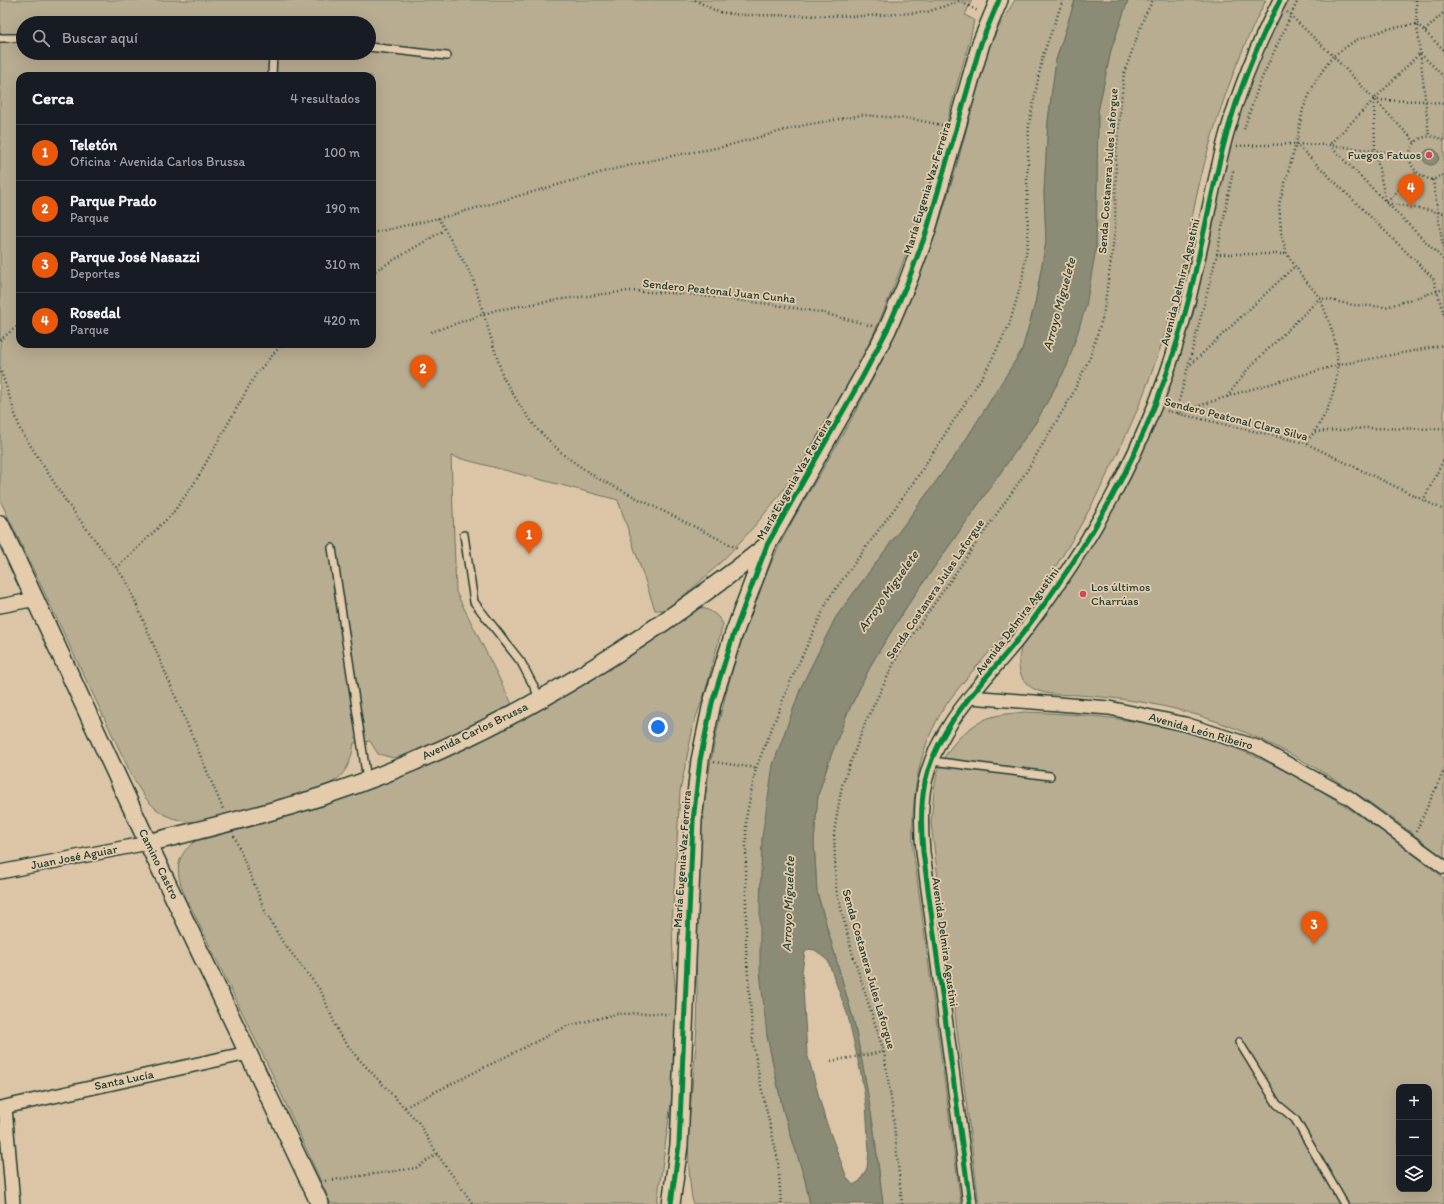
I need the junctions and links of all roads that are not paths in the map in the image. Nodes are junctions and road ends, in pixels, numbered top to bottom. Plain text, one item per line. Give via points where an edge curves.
1 (1000, 0) edge
2 (1280, 0) edge
3 (0, 38) edge
4 (16, 38) edge
5 (376, 48) edge
6 (448, 56) dead end
7 (273, 60) edge
8 (272, 72) edge
9 (0, 524) edge
10 (464, 535) dead end
11 (332, 548) dead end
12 (761, 550) junction
13 (36, 599) junction
14 (0, 606) edge
15 (970, 697) junction
16 (540, 698) junction
17 (932, 761) junction
18 (1050, 776) dead end
19 (367, 780) junction
20 (148, 842) junction
21 (1444, 867) edge
22 (0, 872) edge
23 (1239, 1042) dead end
24 (248, 1053) junction
25 (3, 1107) edge
26 (12, 1204) edge
27 (320, 1204) edge
28 (670, 1204) edge
29 (970, 1204) edge
30 (1344, 1204) edge

1 - 12 street, María Eugenia Vaz Ferreira via 990,18 972,71 926,233 887,330 836,425
2 - 15 street, Avenida Delmira Agustini via 1241,89 1224,144 1188,302 1154,408 1117,487 1081,551 1047,601
3 - 4 lane
5 - 6 lane
7 - 8 lane
9 - 13 street, Camino Castro
10 - 16 lane via 474,602 521,662
11 - 19 lane
12 - 16 street, Avenida Carlos Brussa via 650,632
12 - 28 street, María Eugenia Vaz Ferreira via 712,703 700,760 693,821 679,1145
13 - 14 street
13 - 20 street, Camino Castro
15 - 17 street, Avenida Delmira Agustini via 953,720
15 - 21 street, Avenida León Ribeiro via 1109,708 1185,724 1257,747 1348,797
16 - 19 street, Avenida Carlos Brussa via 450,744
17 - 18 lane
17 - 29 street, Avenida Delmira Agustini via 922,802 923,852
19 - 20 street, Avenida Carlos Brussa via 286,807
20 - 22 street, Juan José Aguiar
20 - 24 street, Camino Castro
23 - 30 lane via 1277,1104 1295,1119
24 - 25 street, Santa Lucía
24 - 27 street, Camino Castro
25 - 26 street

